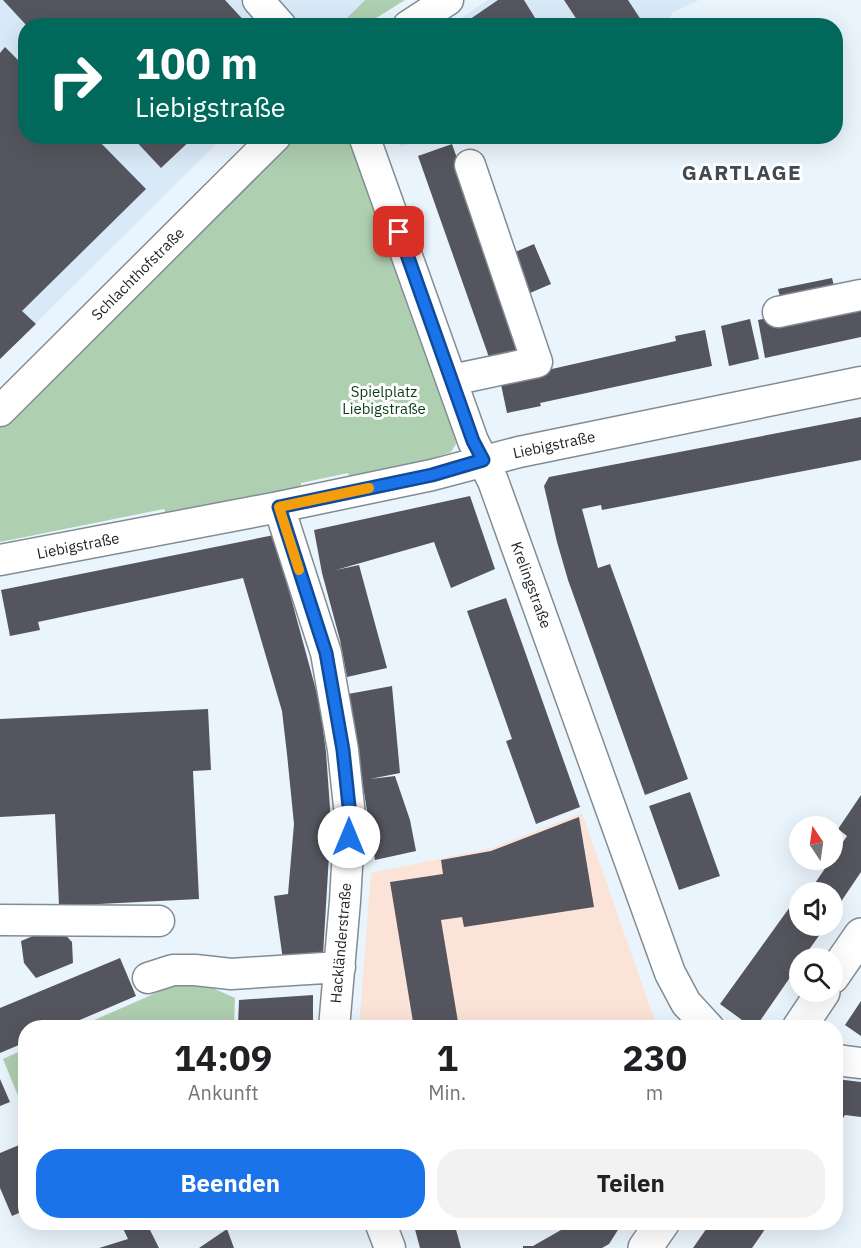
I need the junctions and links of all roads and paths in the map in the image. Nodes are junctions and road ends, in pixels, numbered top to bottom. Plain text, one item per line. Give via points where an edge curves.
1 (258, 0) edge
2 (448, 0) edge
3 (273, 18) edge
4 (420, 18) edge
5 (268, 144) edge
6 (367, 144) edge
7 (470, 165) dead end
8 (861, 295) edge
9 (778, 312) dead end
10 (452, 381) junction
11 (861, 382) edge
12 (0, 411) edge
13 (483, 460) junction
14 (279, 507) junction
15 (0, 560) edge
16 (0, 920) edge
17 (159, 921) dead end
18 (861, 935) edge
19 (843, 961) edge
20 (340, 967) junction
21 (148, 978) dead end
22 (816, 1002) edge
23 (335, 1020) edge
24 (702, 1020) edge
25 (804, 1020) edge
26 (843, 1061) edge
27 (861, 1063) edge
28 (383, 1230) edge
29 (657, 1230) edge
30 (390, 1248) edge
31 (645, 1248) edge

1 - 3 street
2 - 4 street
5 - 12 street, Schlachthofstraße
6 - 10 street, Krelingstraße
7 - 10 street via 537,362
8 - 9 street
10 - 13 street, Krelingstraße
11 - 13 street, Liebigstraße
13 - 14 street, Liebigstraße via 432,475
13 - 24 street, Krelingstraße via 670,973 686,1003
14 - 15 street, Liebigstraße
14 - 20 street, Hackländerstraße via 326,653 343,750 350,816
16 - 17 street
18 - 19 main road
20 - 21 street via 231,974 174,970
20 - 23 street, Hackländerstraße
22 - 25 main road
26 - 27 street
28 - 30 street
29 - 31 main road

